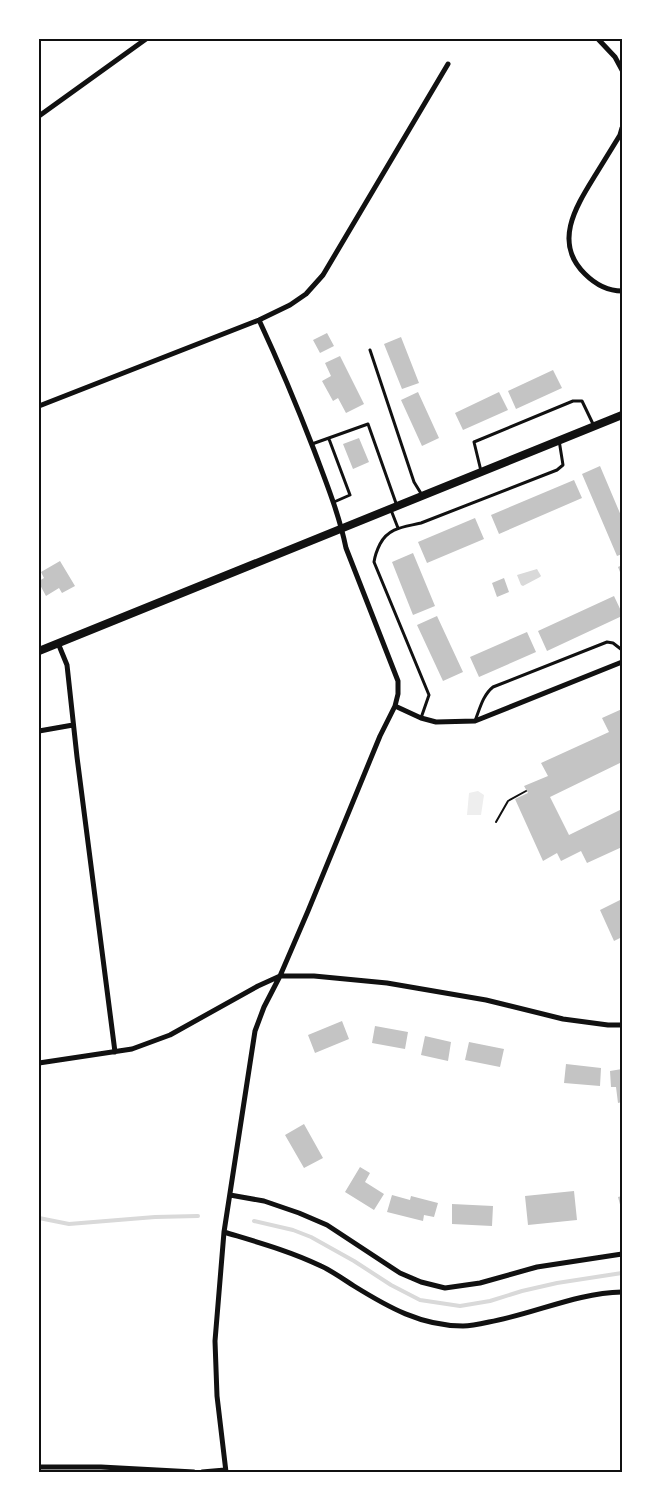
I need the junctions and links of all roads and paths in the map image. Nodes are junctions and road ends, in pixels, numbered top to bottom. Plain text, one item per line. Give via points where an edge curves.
1 (146, 39) edge
2 (598, 39) edge
3 (448, 64) dead end
4 (622, 70) edge
5 (39, 116) edge
6 (622, 128) edge
7 (622, 292) edge
8 (259, 320) junction
9 (370, 350) dead end
10 (39, 406) edge
11 (622, 414) edge
12 (594, 426) junction
13 (329, 439) junction
14 (559, 440) junction
15 (312, 444) junction
16 (481, 472) junction
17 (423, 495) junction
18 (334, 502) junction
19 (394, 507) junction
20 (342, 528) junction
21 (398, 528) junction
22 (58, 643) junction
23 (622, 650) edge
24 (39, 651) edge
25 (622, 662) edge
26 (395, 706) junction
27 (421, 718) junction
28 (475, 721) junction
29 (73, 725) junction
30 (39, 731) edge
31 (526, 791) dead end
32 (496, 822) dead end
33 (280, 976) junction
34 (622, 1025) edge
35 (115, 1052) junction
36 (39, 1063) edge
37 (230, 1195) junction
38 (224, 1232) junction
39 (622, 1254) edge
40 (622, 1292) edge
41 (39, 1467) edge
42 (161, 1471) edge
43 (225, 1471) edge
44 (194, 1472) edge
45 (202, 1472) edge

1 - 5 street
2 - 4 street via 616,57
3 - 8 street via 323,275 306,294
6 - 7 street via 577,206 569,233 569,247 581,270 603,287
8 - 10 street
8 - 15 street
9 - 17 lane via 414,482
11 - 12 street
12 - 14 street
12 - 16 lane via 582,401 573,401 474,442
13 - 15 lane
13 - 18 lane via 350,495
13 - 19 lane via 368,424
14 - 16 street
14 - 21 lane via 563,465 557,470 421,523
15 - 18 street
16 - 17 street
17 - 19 street
18 - 20 street
19 - 20 street
19 - 21 lane
20 - 22 street
20 - 26 street via 346,548 398,681
21 - 27 lane via 383,538 374,562 429,695
22 - 24 street
22 - 29 street via 67,665
23 - 28 lane via 607,642 493,686 484,697
25 - 28 street
26 - 27 street
26 - 33 street
27 - 28 street via 436,722
29 - 30 street
29 - 35 street
31 - 32 path via 508,801
33 - 34 street via 314,976 388,984 486,1000 563,1019
33 - 35 street via 170,1035
33 - 37 street via 255,1031
35 - 36 street
37 - 38 street
37 - 39 street via 264,1201 327,1225 400,1273 445,1288 480,1283 566,1261
38 - 40 street via 324,1267 398,1311 441,1325 466,1326 505,1319 567,1300
38 - 43 street via 215,1341
41 - 42 street
42 - 44 street
43 - 45 street

